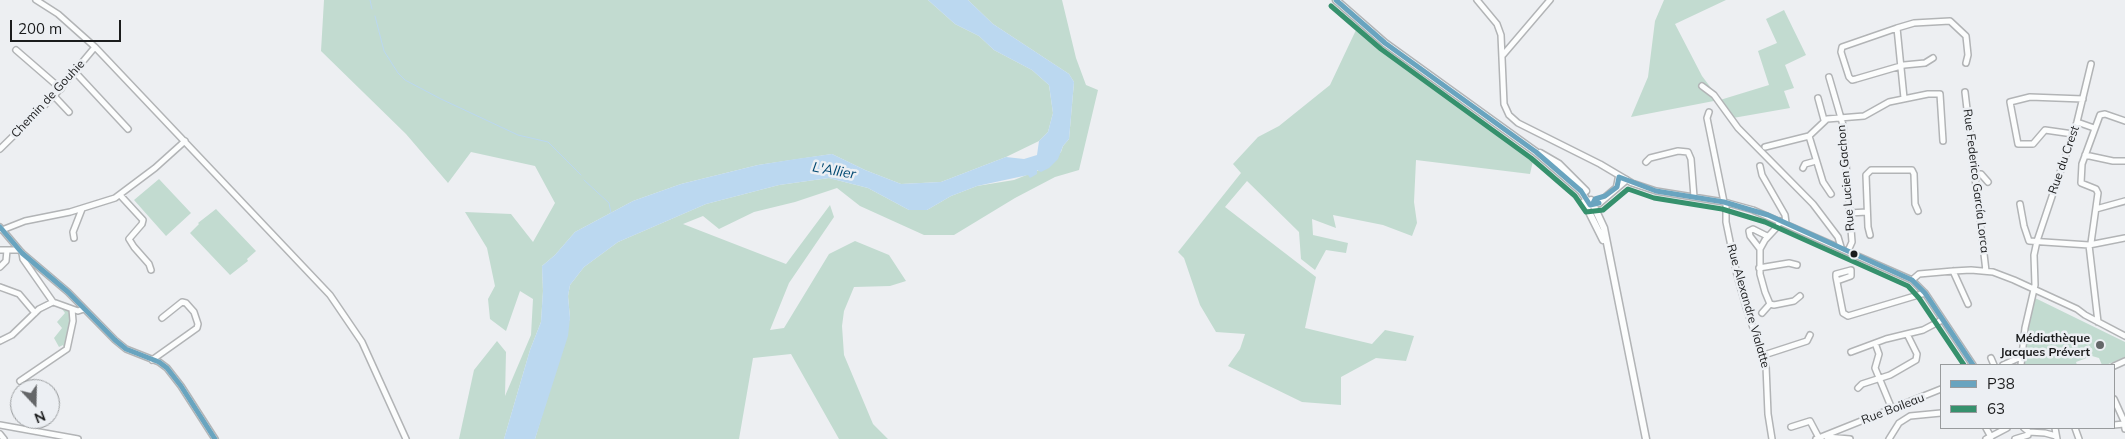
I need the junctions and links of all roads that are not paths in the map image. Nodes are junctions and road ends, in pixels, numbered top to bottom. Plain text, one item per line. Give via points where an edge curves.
1 (37, 0) edge
2 (1336, 0) edge
3 (1477, 0) edge
4 (1550, 0) edge
5 (1896, 28) junction
6 (95, 47) junction
7 (16, 50) dead end
8 (1503, 55) junction
9 (1933, 58) dead end
10 (1966, 63) dead end
11 (2091, 64) dead end
12 (1901, 66) junction
13 (75, 72) junction
14 (1829, 78) dead end
15 (1702, 86) dead end
16 (61, 88) junction
17 (1965, 92) dead end
18 (54, 96) junction
19 (1818, 98) dead end
20 (1904, 98) junction
21 (2083, 99) junction
22 (69, 112) dead end
23 (1709, 112) dead end
24 (1841, 119) junction
25 (1824, 120) junction
26 (2125, 121) edge
27 (2077, 122) junction
28 (2094, 128) junction
29 (128, 129) dead end
30 (2073, 134) junction
31 (1809, 136) junction
32 (1943, 141) dead end
33 (185, 142) junction
34 (1765, 147) dead end
35 (0, 149) edge
36 (1536, 152) junction
37 (2085, 154) junction
38 (1816, 160) junction
39 (2125, 161) edge
40 (1646, 162) dead end
41 (1760, 166) dead end
42 (1803, 168) dead end
43 (1975, 174) junction
44 (1626, 180) junction
45 (1988, 182) dead end
46 (1831, 194) dead end
47 (120, 195) junction
48 (1694, 197) junction
49 (1841, 200) dead end
50 (1848, 201) junction
51 (2125, 201) edge
52 (1725, 202) junction
53 (2020, 204) dead end
54 (1590, 205) junction
55 (82, 208) junction
56 (2096, 209) junction
57 (1918, 211) dead end
58 (1849, 212) junction
59 (1867, 212) junction
60 (1780, 221) junction
61 (1786, 223) junction
62 (1, 229) edge
63 (1870, 235) dead end
64 (1767, 236) junction
65 (74, 238) dead end
66 (2125, 238) edge
67 (2037, 242) junction
68 (2090, 244) junction
69 (1841, 247) junction
70 (1760, 249) junction
71 (0, 250) edge
72 (7, 250) junction
73 (21, 251) junction
74 (1848, 251) junction
75 (1797, 265) dead end
76 (0, 267) edge
77 (1759, 268) junction
78 (151, 270) dead end
79 (1953, 271) junction
80 (1986, 271) junction
81 (1912, 280) junction
82 (1837, 281) dead end
83 (0, 287) edge
84 (2034, 289) junction
85 (1925, 293) junction
86 (1800, 296) dead end
87 (53, 302) junction
88 (1770, 304) junction
89 (1968, 304) dead end
90 (72, 309) junction
91 (84, 309) junction
92 (34, 313) junction
93 (1762, 313) dead end
94 (162, 318) dead end
95 (1942, 320) junction
96 (2098, 322) junction
97 (1907, 334) junction
98 (1810, 335) dead end
99 (2125, 336) edge
100 (0, 341) edge
101 (1875, 343) junction
102 (1851, 352) dead end
103 (1764, 355) junction
104 (2020, 357) junction
105 (1991, 358) dead end
106 (152, 360) junction
107 (1972, 364) edge
108 (1994, 364) edge
109 (2005, 364) edge
110 (2021, 364) edge
111 (1879, 378) junction
112 (23, 379) edge
113 (1858, 388) dead end
114 (1940, 389) edge
115 (2115, 401) edge
116 (1892, 410) junction
117 (1940, 413) edge
118 (2123, 414) edge
119 (0, 425) edge
120 (2125, 426) edge
121 (1790, 427) dead end
122 (1848, 427) junction
123 (2005, 429) edge
124 (1839, 430) junction
125 (0, 434) edge
126 (2028, 436) edge
127 (1840, 437) junction
128 (1820, 438) edge
129 (1989, 438) edge
130 (2056, 438) edge
131 (4, 439) edge
132 (78, 439) edge
133 (215, 439) edge
134 (406, 439) edge
135 (1646, 439) edge
136 (1772, 439) edge
137 (1851, 439) edge
138 (1889, 439) edge
139 (2015, 439) edge

1 - 6 street
2 - 36 main road via 1403,57
3 - 8 street via 1499,29
4 - 8 street
5 - 10 street via 1914,23 1950,21 1966,36
5 - 12 street
5 - 12 street via 1844,46 1841,50 1852,80
6 - 13 street, Chemin de Gouhie
6 - 33 street
7 - 16 street
8 - 44 street via 1504,104 1509,114 1518,123
9 - 12 street via 1925,63
11 - 21 street, Rue du Crest
12 - 20 street
13 - 16 street, Chemin de Gouhie
13 - 29 street
14 - 24 street, Rue Lucien Gachon
15 - 69 street via 1714,95 1738,128 1813,204 1838,237
16 - 18 street, Chemin de Gouhie
17 - 43 street, Rue Federico García Lorca
18 - 22 street
18 - 35 street, Chemin de Gouhie
19 - 25 street
20 - 24 street via 1888,102 1867,115
20 - 32 street via 1940,94
21 - 27 street, Rue du Crest
21 - 30 street via 2030,97 2010,102 2018,144 2033,144 2045,130
23 - 52 street, Rue Alexandre Vialatte via 1707,118
24 - 25 street
24 - 50 street, Rue Lucien Gachon
25 - 31 street
26 - 28 street via 2103,114 2098,117
27 - 28 street
27 - 30 street, Rue du Crest
28 - 37 street
30 - 67 street, Rue du Crest
31 - 34 street
31 - 38 street
33 - 47 street
33 - 134 street via 330,295 362,342
36 - 54 main road
36 - 54 main road via 1552,159 1571,175 1582,186
37 - 39 street
37 - 56 street via 2081,183 2097,191
38 - 42 street
38 - 46 street
40 - 48 street via 1678,150 1688,152
41 - 61 street
43 - 45 street via 1981,174
43 - 80 street, Rue Federico García Lorca
44 - 48 street via 1663,192
44 - 54 main road
47 - 55 street
47 - 78 street via 143,220 129,239 150,264
48 - 52 street
49 - 50 street
50 - 58 street, Rue Lucien Gachon
51 - 56 street
52 - 60 street
52 - 103 street, Rue Alexandre Vialatte via 1727,230 1737,275
53 - 67 street via 2029,241
54 - 135 main road via 1606,245
55 - 62 street
55 - 65 street via 73,232
56 - 68 street
57 - 59 street via 1912,170 1871,170 1866,175
58 - 59 street
58 - 74 street, Rue Lucien Gachon via 1852,242
59 - 63 street
60 - 61 street
60 - 64 street
61 - 69 street
62 - 73 street
64 - 70 street
64 - 70 street via 1749,231
66 - 68 street
67 - 68 street
67 - 84 street, Rue du Crest
68 - 96 street
69 - 74 street
70 - 77 street
71 - 72 street
72 - 73 street
72 - 76 street via 6,260
73 - 87 street via 23,260
73 - 91 street
74 - 81 street
75 - 77 street via 1789,263
77 - 88 street
79 - 80 street
79 - 81 street via 1919,274
79 - 89 street
80 - 84 street
81 - 85 street
82 - 85 street via 1843,313 1848,316
83 - 92 street via 19,294
84 - 96 street
84 - 104 street, Rue du Crest
85 - 95 street
86 - 88 street via 1794,301
87 - 90 street
87 - 92 street
88 - 93 street
90 - 91 street
90 - 112 street via 67,349
91 - 106 street via 126,349
92 - 100 street via 12,335
94 - 106 street via 182,302 194,312 198,324 197,328
95 - 97 street
95 - 107 street
96 - 99 street
97 - 101 street
97 - 111 street via 1917,358
98 - 103 street via 1807,341
101 - 102 street
101 - 111 street via 1879,354 1875,368
103 - 136 street, Rue Alexandre Vialatte
104 - 109 street
104 - 110 street, Rue du Crest
105 - 108 street
106 - 133 street via 172,373
111 - 113 street
111 - 116 street
114 - 116 street, Rue Boileau
115 - 118 street
116 - 122 street, Rue Boileau
117 - 138 street via 1910,416 1899,423
118 - 120 street
119 - 132 street
121 - 128 street via 1810,421
122 - 124 street, Rue Boileau
122 - 137 street
123 - 129 street
124 - 127 street
124 - 128 street, Rue Boileau
125 - 131 street
126 - 130 street via 2045,433
126 - 139 street
127 - 128 street
127 - 137 street

